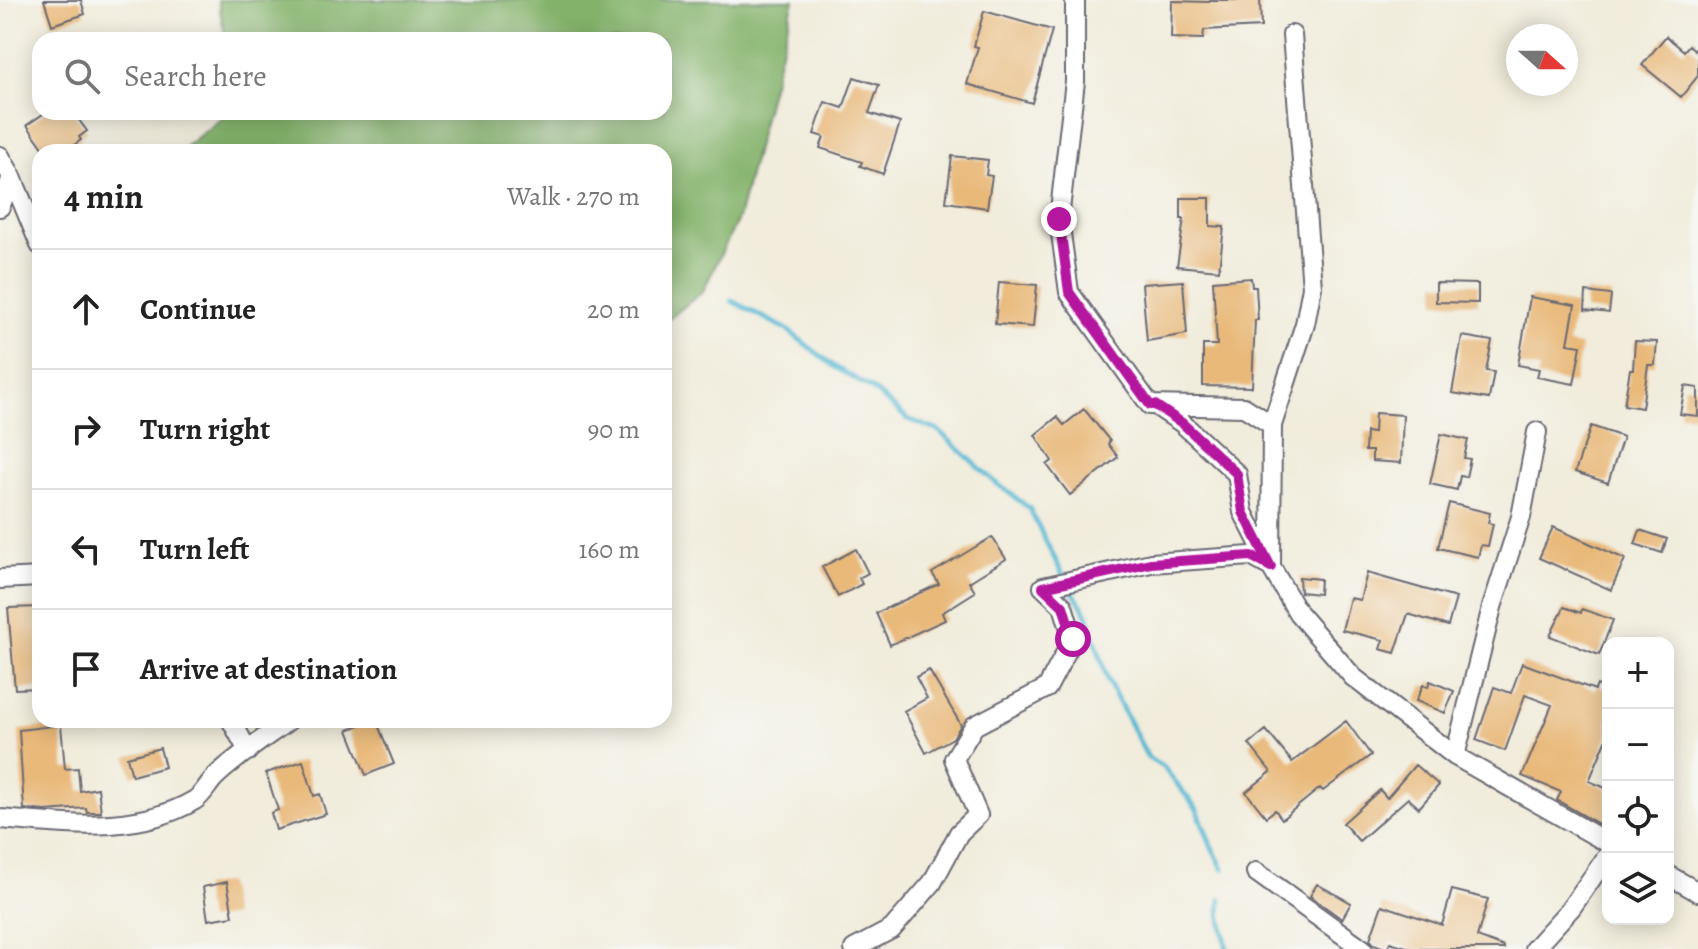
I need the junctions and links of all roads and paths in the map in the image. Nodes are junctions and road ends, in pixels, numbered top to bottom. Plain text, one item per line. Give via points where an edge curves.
1 (1075, 0) edge
2 (1292, 35) dead end
3 (0, 156) edge
4 (12, 177) junction
5 (0, 207) edge
6 (32, 226) edge
7 (1155, 405) junction
8 (1272, 425) junction
9 (1537, 432) dead end
10 (1271, 567) junction
11 (32, 577) edge
12 (0, 579) edge
13 (235, 728) edge
14 (278, 728) edge
15 (248, 751) junction
16 (1455, 756) junction
17 (0, 819) edge
18 (1602, 840) edge
19 (1602, 864) edge
20 (1256, 872) dead end
21 (1674, 878) edge
22 (1698, 892) edge
23 (854, 949) edge
24 (1363, 949) edge
25 (1534, 949) edge

1 - 7 street via 1075,81 1059,219 1069,292
2 - 8 street via 1312,287 1308,317
3 - 4 street
4 - 5 street
4 - 6 street
7 - 8 street via 1244,407
7 - 10 street via 1237,474 1243,512
8 - 10 street
9 - 16 street via 1521,517
10 - 16 street via 1298,613 1353,677
10 - 23 street via 1251,556 1151,563 1043,587 1063,606 1073,639 1047,688 974,726 954,759 978,815 959,833 932,883 892,929
11 - 12 street
13 - 15 street
14 - 15 street
15 - 17 street via 198,798 146,819 92,826
16 - 18 street
19 - 25 street
20 - 24 street
21 - 22 street

